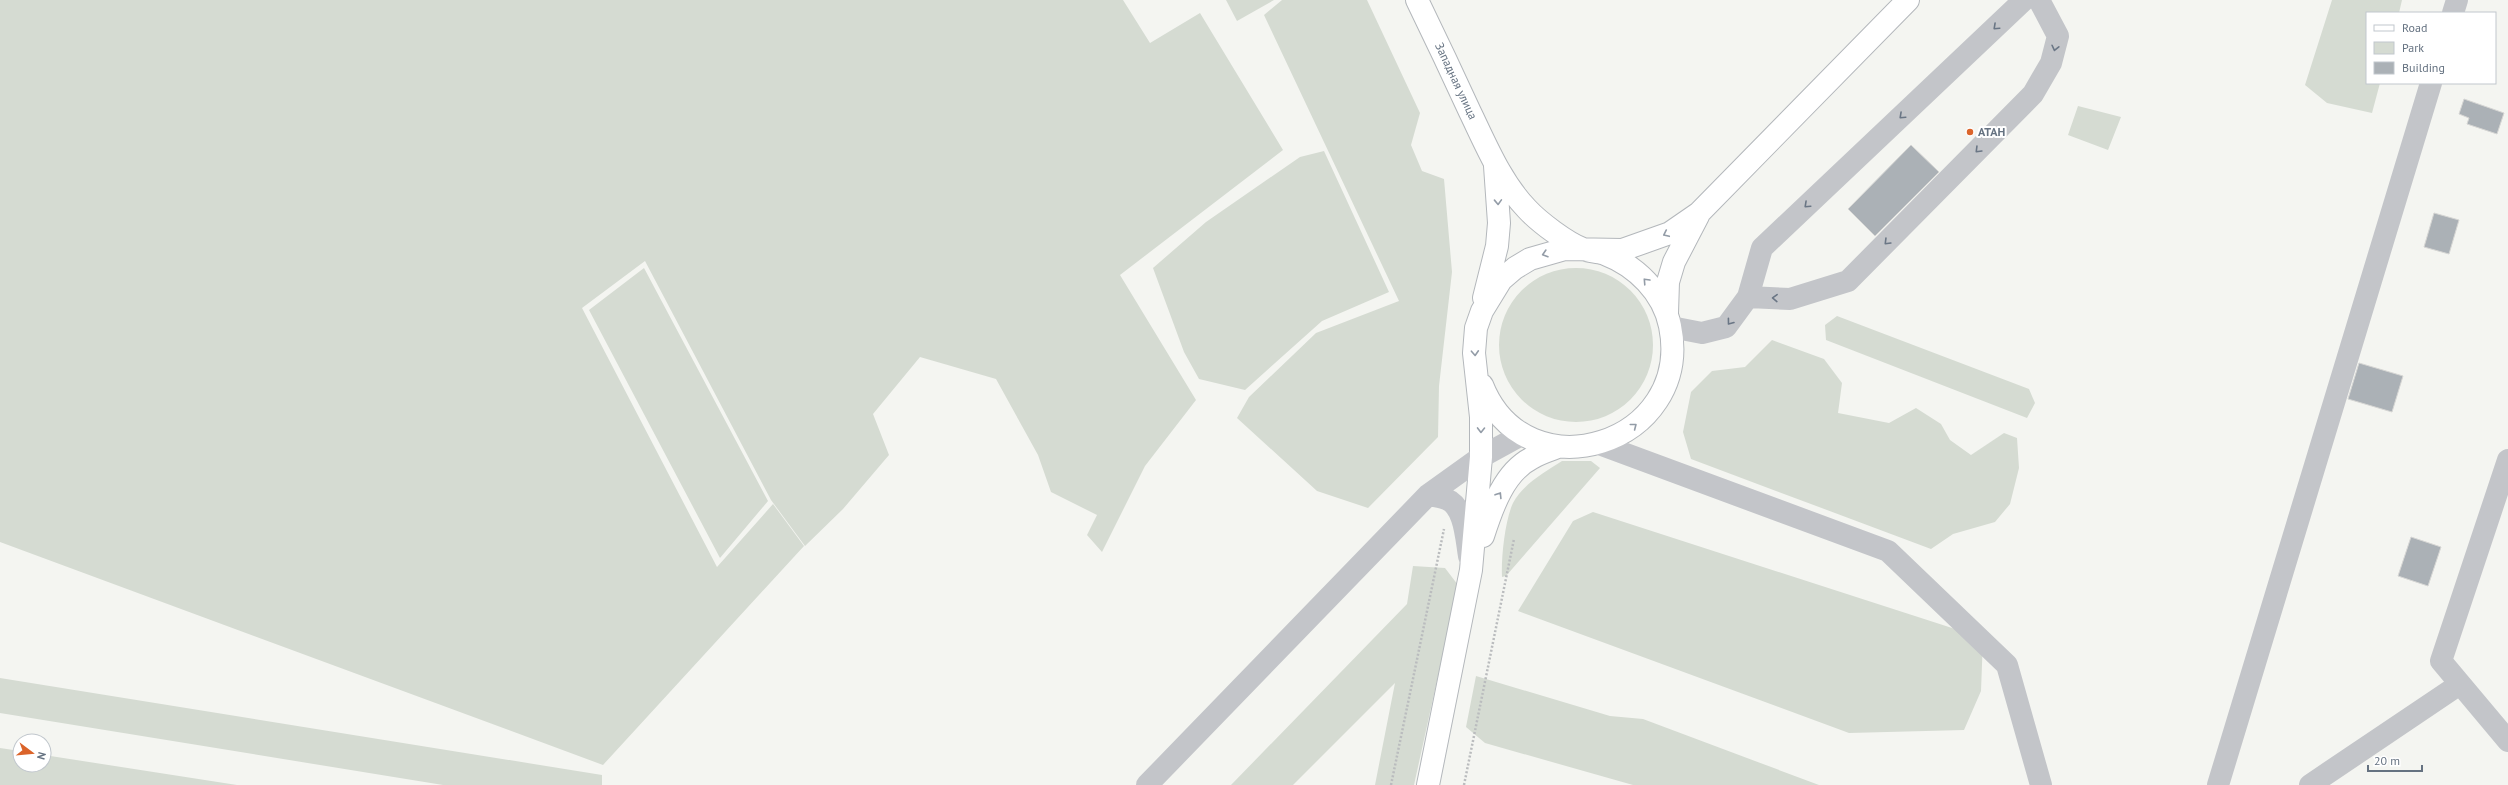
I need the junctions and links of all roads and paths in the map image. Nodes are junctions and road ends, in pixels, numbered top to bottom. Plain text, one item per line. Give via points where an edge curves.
1 (1417, 0) edge
2 (1908, 0) edge
3 (2024, 0) edge
4 (2039, 0) edge
5 (2457, 0) edge
6 (2453, 12) edge
7 (2431, 84) edge
8 (1494, 163) junction
9 (1699, 213) junction
10 (1584, 250) junction
11 (1748, 297) junction
12 (1669, 320) junction
13 (1476, 328) junction
14 (1479, 377) junction
15 (1523, 434) junction
16 (1599, 444) junction
17 (1558, 447) junction
18 (1481, 457) junction
19 (2508, 460) edge
20 (1428, 495) junction
21 (1445, 523) dead end
22 (1514, 540) dead end
23 (1471, 570) junction
24 (2460, 684) junction
25 (2508, 741) edge
26 (1147, 785) edge
27 (1391, 785) edge
28 (1428, 785) edge
29 (1464, 785) edge
30 (2040, 785) edge
31 (2218, 785) edge
32 (2310, 785) edge

1 - 8 main road, Западная улица
2 - 9 main road
3 -> 11 lane via 1762,248
4 -> 11 lane via 2058,36 2051,63 2033,94 1848,281 1790,299
5 - 6 lane
7 - 31 lane
8 - 10 main road, Западная улица via 1528,210 1562,237
8 -> 13 main road, Западная улица via 1498,197 1497,246
9 -> 10 main road via 1670,233 1622,250
9 - 12 main road via 1674,262 1668,282
12 -> 10 main road via 1648,282 1634,270 1607,255
10 -> 13 main road via 1548,252 1515,268 1490,295
11 -> 12 lane via 1726,327 1702,333
16 -> 12 main road via 1618,437 1635,426 1662,394 1669,375 1672,354
13 -> 14 main road via 1474,353
14 - 15 main road via 1496,410
14 -> 18 main road
15 - 17 main road
15 - 18 lane
16 - 17 main road via 1579,448
16 - 30 lane via 1888,551 2007,665
23 -> 17 main road via 1496,501 1511,476 1531,458
18 - 20 lane
18 - 23 main road
19 - 24 lane via 2441,661
20 - 23 lane via 1448,499 1456,507 1464,529
20 - 26 lane
21 - 27 path
22 - 29 path
23 - 28 main road
24 - 25 lane
24 - 32 lane

